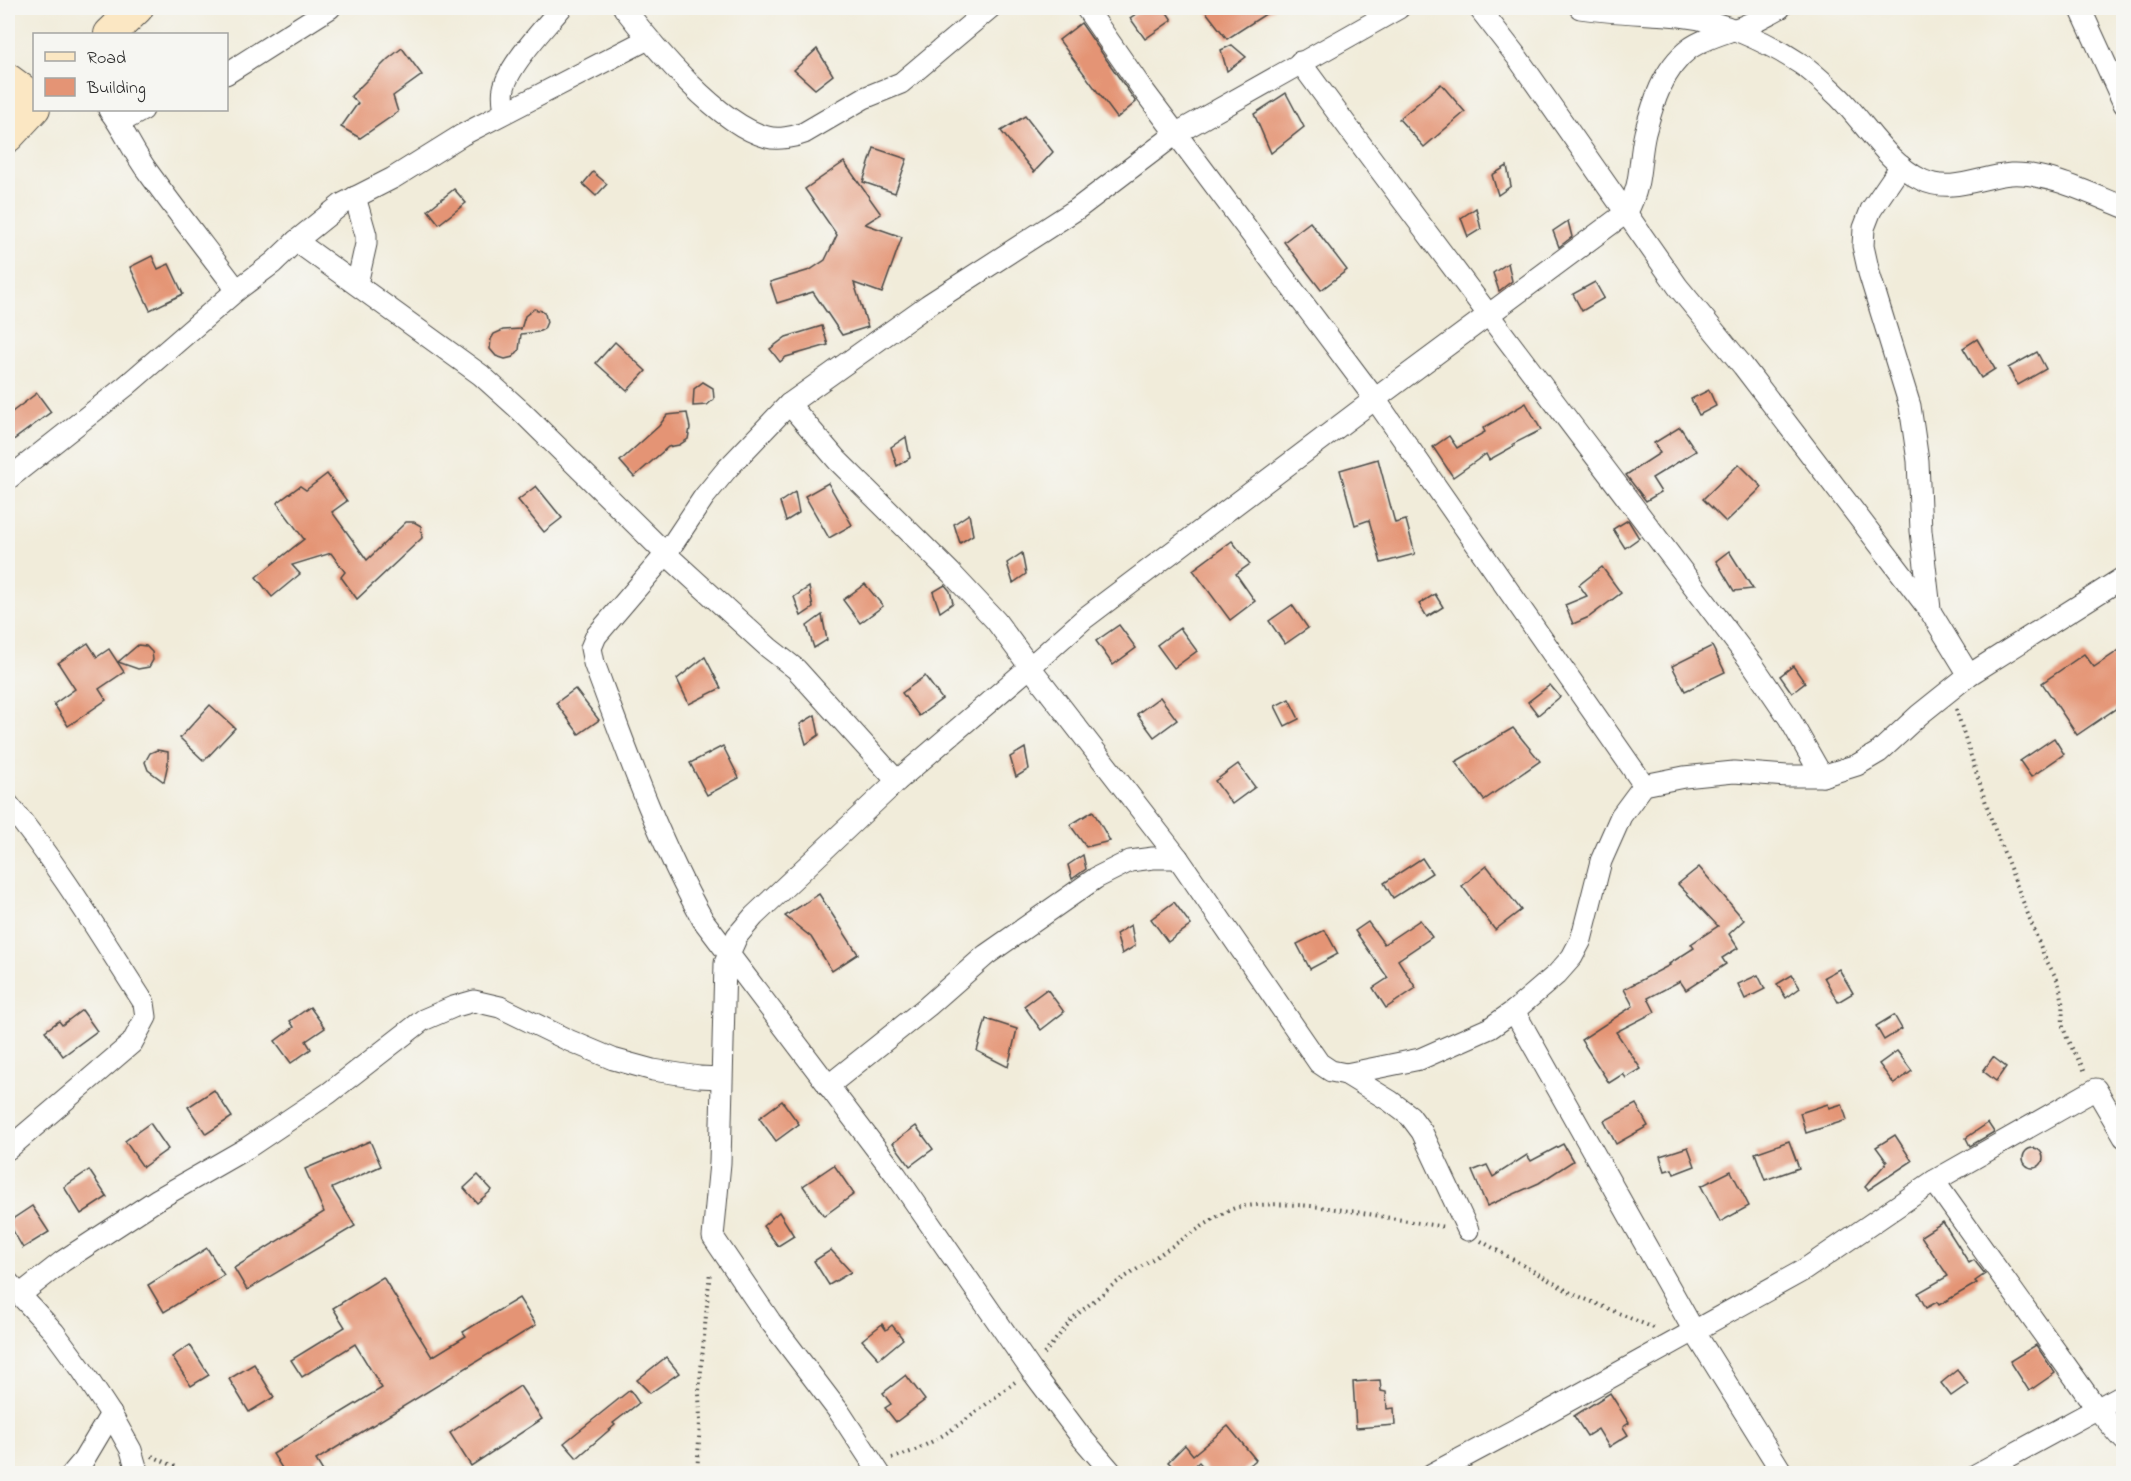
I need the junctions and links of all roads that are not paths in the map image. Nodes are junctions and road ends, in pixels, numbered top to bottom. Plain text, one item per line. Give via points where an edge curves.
1 (137, 8) edge
2 (330, 8) edge
3 (561, 8) edge
4 (624, 8) edge
5 (990, 8) edge
6 (1086, 8) edge
7 (1399, 8) edge
8 (1479, 8) edge
9 (1580, 8) edge
10 (1780, 8) edge
11 (2080, 8) edge
12 (1734, 30) junction
13 (111, 33) edge
14 (648, 39) junction
15 (1300, 62) junction
16 (228, 73) edge
17 (8, 80) edge
18 (33, 98) edge
19 (2124, 104) edge
20 (33, 109) edge
21 (138, 111) edge
22 (506, 112) junction
23 (114, 116) edge
24 (1177, 133) junction
25 (8, 135) edge
26 (1901, 166) junction
27 (355, 197) junction
28 (2124, 207) edge
29 (1627, 212) junction
30 (296, 241) junction
31 (357, 284) junction
32 (237, 290) junction
33 (1490, 315) junction
34 (1375, 399) junction
35 (789, 404) junction
36 (8, 479) edge
37 (666, 554) junction
38 (2124, 577) edge
39 (1930, 612) junction
40 (1030, 668) junction
41 (1969, 675) junction
42 (1822, 776) junction
43 (897, 781) junction
44 (1644, 785) junction
45 (8, 804) edge
46 (1178, 858) junction
47 (728, 954) junction
48 (1514, 1011) junction
49 (1346, 1074) junction
50 (722, 1078) junction
51 (828, 1086) junction
52 (2124, 1137) edge
53 (8, 1149) edge
54 (1934, 1181) junction
55 (1468, 1230) road end
56 (14, 1288) edge
57 (1687, 1335) junction
58 (2124, 1394) edge
59 (2097, 1409) junction
60 (111, 1414) junction
61 (2124, 1440) edge
62 (877, 1468) edge
63 (72, 1473) edge
64 (138, 1473) edge
65 (1113, 1473) edge
66 (1431, 1473) edge
67 (1783, 1473) edge
68 (1977, 1473) edge

1 - 13 main road
2 - 16 street
3 - 22 street via 523,54 504,87
4 - 14 street
5 - 14 street via 901,83 864,98 804,134 786,137 769,138 728,117
6 - 24 street
7 - 15 street
8 - 29 street
9 - 12 street via 1682,16
10 - 12 street
11 - 19 street
12 - 26 street via 1803,65
12 - 29 street via 1690,49 1662,83 1645,134 1635,196
14 - 22 street
15 - 24 street
15 - 33 street
17 - 18 main road
20 - 25 main road
21 - 23 street
22 - 27 street
23 - 32 street via 147,170
24 - 34 street
24 - 35 street via 1077,209 928,305
26 - 28 street via 1934,184 1968,184 2010,174 2035,176
26 - 39 street via 1871,210 1863,246 1910,406
27 - 30 street
27 - 31 street via 366,235
29 - 33 street
29 - 39 street via 1678,287
30 - 31 street
30 - 32 street
31 - 37 street via 481,375
32 - 36 street via 126,386
33 - 34 street
33 - 42 street via 1753,666
34 - 40 street via 1085,618
34 - 44 street
35 - 37 street via 709,490
35 - 40 street via 837,460 996,621
37 - 43 street via 796,669
37 - 47 street via 596,636 591,648 637,778 691,900
38 - 41 street
39 - 41 street
40 - 43 street
40 - 46 street
41 - 42 street via 1879,752 1857,765
42 - 44 street via 1734,772
43 - 47 street via 754,916
44 - 48 street via 1621,816 1601,861 1581,940 1572,957
45 - 53 street via 59,872 144,1003 146,1017 132,1043
46 - 49 street via 1318,1063
46 - 51 street via 1130,861 1096,878 986,955
47 - 50 street via 724,972
47 - 51 street
48 - 49 street via 1490,1028 1420,1059
48 - 57 street
49 - 55 street via 1410,1116 1422,1132
50 - 56 street via 653,1070 614,1059 500,1007 474,1001 453,1007 423,1020 329,1093 247,1148
50 - 62 street via 713,1237
51 - 65 street via 896,1175 1031,1370
52 - 54 street via 2096,1089
54 - 57 street via 1804,1270
54 - 59 street
56 - 60 street via 54,1332
57 - 66 street
57 - 67 street
58 - 59 street
59 - 61 street
59 - 68 street
60 - 63 street
60 - 64 street via 131,1450

